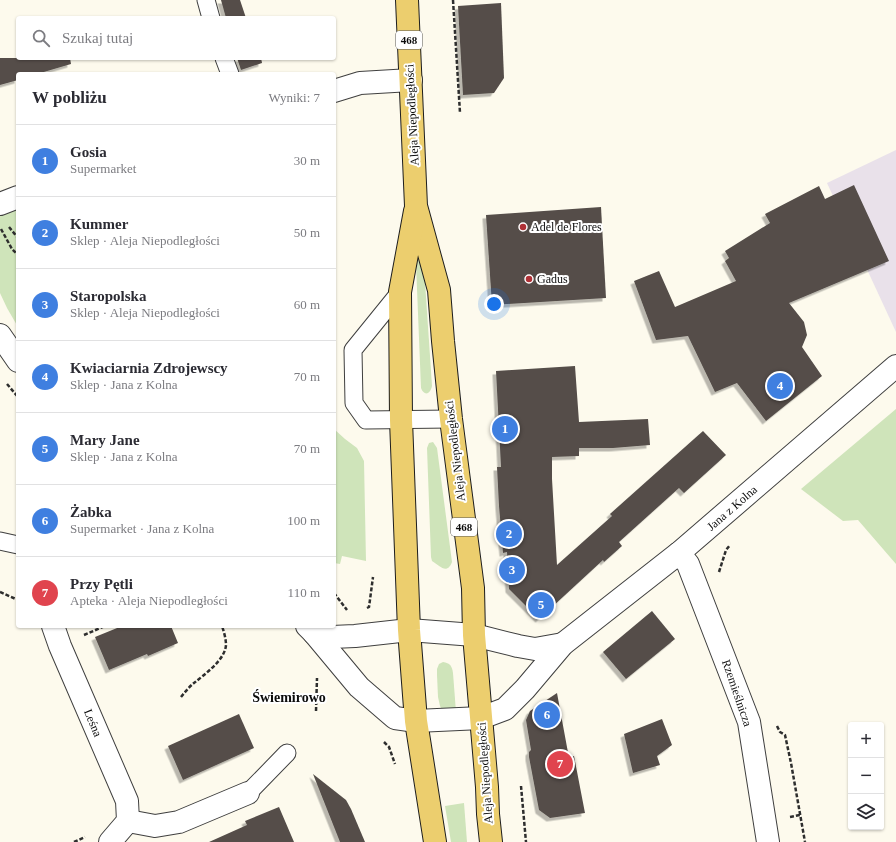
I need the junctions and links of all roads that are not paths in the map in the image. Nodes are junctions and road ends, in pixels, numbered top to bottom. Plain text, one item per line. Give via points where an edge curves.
1 (206, 0) edge
2 (406, 0) edge
3 (210, 16) edge
4 (225, 60) edge
5 (229, 72) edge
6 (411, 80) junction
7 (336, 91) edge
8 (16, 199) edge
9 (0, 204) edge
10 (416, 206) junction
11 (400, 292) junction
12 (0, 335) edge
13 (16, 359) edge
14 (896, 366) edge
15 (451, 419) junction
16 (401, 420) junction
17 (0, 541) edge
18 (16, 545) edge
19 (679, 553) junction
20 (54, 628) edge
21 (310, 629) edge
22 (409, 630) junction
23 (474, 635) junction
24 (563, 644) junction
25 (481, 718) junction
26 (416, 721) junction
27 (287, 753) dead end
28 (248, 793) joint
29 (128, 821) junction
30 (110, 842) edge
31 (435, 842) edge
32 (491, 842) edge
33 (768, 842) edge

1 - 3 lane
2 - 6 main road, Aleja Niepodległości / 468
4 - 5 lane
6 - 7 street via 360,83
6 - 10 main road, Aleja Niepodległości / 468
8 - 9 street
10 - 11 main road, Aleja Niepodległości / 468
10 - 15 main road, Aleja Niepodległości / 468 via 439,290
11 - 16 main road, Aleja Niepodległości / 468
11 - 16 lane via 353,350 354,403 366,420
12 - 13 street
14 - 19 street, Jana z Kolna
15 - 16 lane
15 - 23 main road, Aleja Niepodległości / 468 via 473,588
16 - 22 main road, Aleja Niepodległości / 468
17 - 18 lane
19 - 24 street, Jana z Kolna
19 - 33 street, Rzemieślnicza via 688,564 749,722
20 - 29 street, Leśna via 127,801
21 - 22 street, Jana z Kolna via 332,636
21 - 26 street, Jana z Kolna via 359,687 395,718
22 - 23 street, Jana z Kolna
22 - 26 main road, Aleja Niepodległości / 468
23 - 24 street, Jana z Kolna via 535,649
23 - 25 main road, Aleja Niepodległości / 468
24 - 25 street, Jana z Kolna via 505,709
25 - 26 street, Jana z Kolna
25 - 32 main road, Aleja Niepodległości / 468
26 - 31 main road, Aleja Niepodległości / 468
27 - 28 lane
28 - 29 street via 179,822 154,826
29 - 30 street

